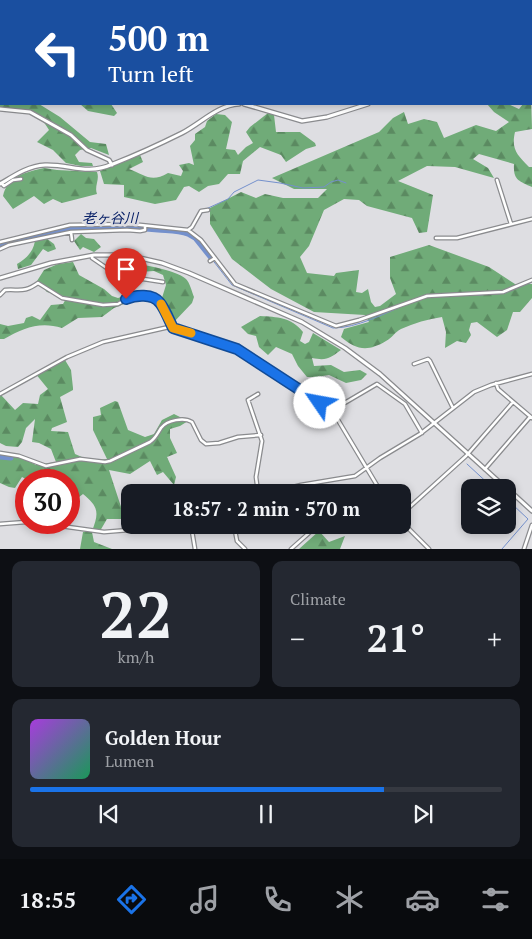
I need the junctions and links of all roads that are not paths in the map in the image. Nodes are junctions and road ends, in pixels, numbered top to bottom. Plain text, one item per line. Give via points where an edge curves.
1 (234, 105) edge
2 (247, 105) edge
3 (365, 105) edge
4 (0, 109) edge
5 (112, 165) junction
6 (21, 179) dead end
7 (497, 180) dead end
8 (0, 184) edge
9 (208, 210) dead end
10 (532, 219) edge
11 (511, 224) junction
12 (145, 226) junction
13 (190, 230) junction
14 (71, 232) junction
15 (436, 238) dead end
16 (72, 240) dead end
17 (0, 242) edge
18 (0, 249) edge
19 (92, 256) junction
20 (215, 258) junction
21 (210, 261) dead end
22 (0, 278) edge
23 (532, 280) edge
24 (163, 282) dead end
25 (0, 295) edge
26 (261, 299) junction
27 (173, 328) junction
28 (414, 364) dead end
29 (532, 374) edge
30 (496, 383) junction
31 (0, 394) edge
32 (258, 394) dead end
33 (513, 402) junction
34 (453, 408) junction
35 (331, 411) junction
36 (531, 417) edge
37 (434, 423) junction
38 (422, 433) junction
39 (261, 435) junction
40 (0, 453) edge
41 (468, 454) junction
42 (366, 467) junction
43 (485, 469) junction
44 (496, 479) edge
45 (257, 484) edge
46 (312, 484) edge
47 (376, 484) edge
48 (516, 497) edge
49 (411, 506) edge
50 (532, 511) edge
51 (15, 523) edge
52 (0, 524) edge
53 (532, 525) edge
54 (80, 529) edge
55 (121, 531) edge
56 (411, 531) edge
57 (192, 534) edge
58 (236, 534) edge
59 (308, 534) edge
60 (195, 549) edge
61 (245, 549) edge
62 (292, 549) edge
63 (429, 549) edge
64 (524, 549) edge

1 - 5 street
2 - 3 street via 302,121
4 - 5 street via 30,112 70,135 87,150 109,160
5 - 8 street via 91,170 34,167
6 - 8 street via 4,186
7 - 11 street
9 - 13 street via 201,211
10 - 11 street
11 - 15 street via 457,238
12 - 13 street
12 - 14 street via 144,231
12 - 17 street via 70,225
13 - 20 street
14 - 16 street
14 - 18 street
19 - 22 street via 51,263
19 - 24 street via 117,275
19 - 26 street via 114,255 162,263
20 - 21 street
20 - 26 street via 235,284
23 - 26 street via 503,292 427,296 336,326
25 - 27 street via 6,290 22,291 38,283 62,298 104,305 118,304 134,296 149,297 160,302
26 - 37 street via 345,348 380,374
27 - 31 street via 103,342 67,357
27 - 35 street via 237,349
28 - 34 street via 430,361
29 - 30 street
30 - 33 street via 498,389
30 - 34 street via 478,390
32 - 39 street via 248,400
33 - 36 street
33 - 41 street
34 - 37 street
35 - 38 street via 377,384 405,404
35 - 42 street
36 - 43 street
37 - 38 street
37 - 41 street
38 - 42 street
39 - 40 street via 206,444 192,422 184,419 164,425 150,442 105,462 87,458 46,466
39 - 45 street
41 - 43 street
41 - 49 street
42 - 46 street via 355,476
42 - 47 street
43 - 44 street
48 - 50 street
51 - 52 street
53 - 64 street
54 - 55 street
56 - 63 street
57 - 60 street
58 - 61 street via 237,541
59 - 62 street

